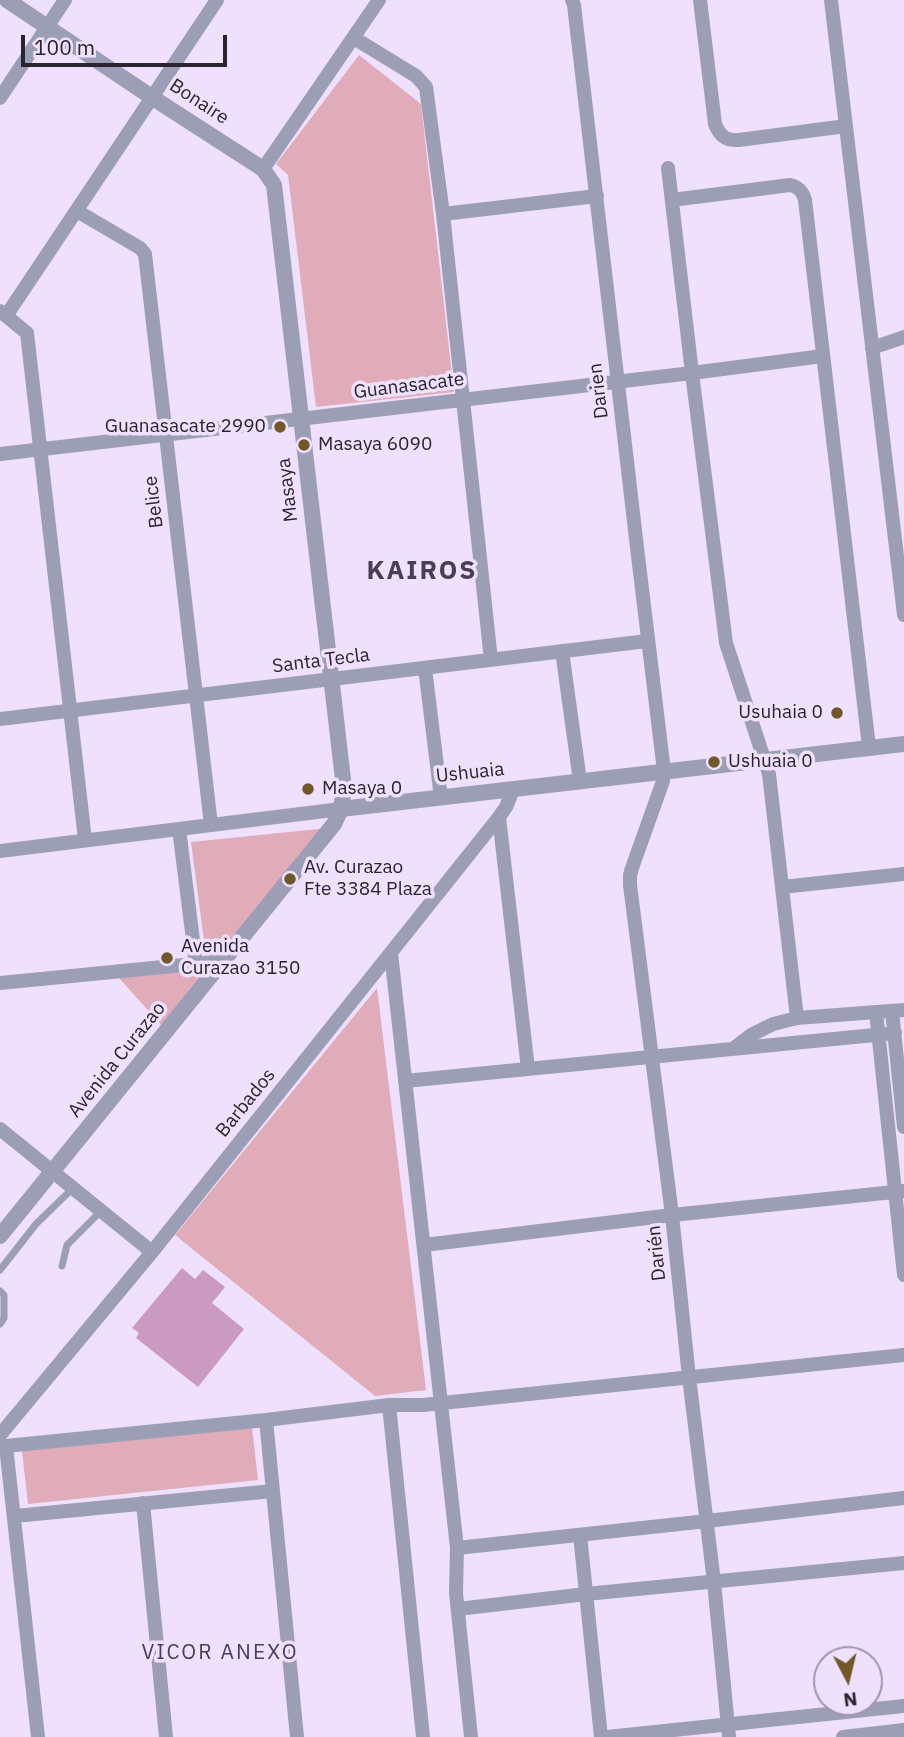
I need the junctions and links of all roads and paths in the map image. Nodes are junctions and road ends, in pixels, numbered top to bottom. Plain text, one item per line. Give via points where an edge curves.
1 (8, 0) edge
2 (65, 0) edge
3 (217, 0) edge
4 (379, 0) edge
5 (700, 0) edge
6 (831, 0) edge
7 (573, 3) edge
8 (48, 27) junction
9 (354, 38) junction
10 (0, 98) edge
11 (153, 98) junction
12 (846, 126) junction
13 (668, 168) dead end
14 (263, 169) junction
15 (597, 196) junction
16 (672, 200) junction
17 (77, 211) junction
18 (443, 214) junction
19 (3, 313) edge
20 (904, 337) edge
21 (872, 348) junction
22 (823, 356) junction
23 (692, 373) junction
24 (617, 381) junction
25 (463, 399) junction
26 (301, 419) junction
27 (165, 435) junction
28 (40, 449) junction
29 (0, 454) edge
30 (904, 615) edge
31 (648, 641) junction
32 (562, 651) junction
33 (491, 660) junction
34 (425, 668) junction
35 (332, 679) junction
36 (197, 695) junction
37 (70, 710) junction
38 (0, 719) edge
39 (904, 744) edge
40 (869, 747) junction
41 (766, 761) junction
42 (664, 771) junction
43 (580, 781) junction
44 (513, 790) junction
45 (441, 798) junction
46 (341, 809) junction
47 (499, 817) junction
48 (211, 825) junction
49 (178, 829) junction
50 (85, 840) junction
51 (0, 851) edge
52 (904, 874) edge
53 (782, 887) junction
54 (391, 953) junction
55 (224, 961) junction
56 (196, 964) junction
57 (0, 984) edge
58 (898, 1010) edge
59 (876, 1012) junction
60 (797, 1018) junction
61 (895, 1033) junction
62 (879, 1035) junction
63 (733, 1049) junction
64 (652, 1057) junction
65 (528, 1069) junction
66 (405, 1081) junction
67 (904, 1117) edge
68 (0, 1129) edge
69 (52, 1172) junction
70 (73, 1187) junction
71 (900, 1191) edge
72 (102, 1211) junction
73 (672, 1215) junction
74 (0, 1236) edge
75 (424, 1245) junction
76 (152, 1252) junction
77 (62, 1266) dead end
78 (0, 1270) edge
79 (904, 1275) edge
80 (0, 1291) edge
81 (0, 1324) edge
82 (904, 1354) edge
83 (689, 1377) junction
84 (442, 1403) junction
85 (389, 1405) junction
86 (265, 1420) junction
87 (2, 1442) edge
88 (273, 1491) junction
89 (904, 1498) edge
90 (143, 1503) junction
91 (15, 1516) junction
92 (707, 1521) junction
93 (580, 1535) junction
94 (457, 1548) junction
95 (904, 1563) edge
96 (714, 1582) junction
97 (586, 1594) junction
98 (458, 1609) junction
99 (904, 1706) edge
100 (883, 1708) edge
101 (822, 1716) edge
102 (841, 1716) edge
103 (904, 1730) edge
104 (729, 1731) edge
105 (38, 1737) edge
106 (166, 1737) edge
107 (296, 1737) edge
108 (423, 1737) edge
109 (471, 1737) edge
110 (601, 1737) edge
111 (607, 1737) edge
112 (844, 1737) edge

1 - 8 street, Bonaire
2 - 8 street
3 - 11 street
4 - 9 street
5 - 12 street via 715,124 724,138
6 - 12 street
7 - 15 street, Darien
8 - 10 street
8 - 11 street, Bonaire
9 - 14 street
9 - 18 street via 416,76 426,88
11 - 14 street, Bonaire
11 - 17 street
12 - 21 street
13 - 16 street
14 - 26 street, Masaya via 276,196
15 - 18 street
15 - 24 street, Darien
16 - 22 street via 790,185 800,189
16 - 23 street
17 - 19 street
17 - 27 street, Belice via 145,254
18 - 25 street
19 - 28 street via 27,333
20 - 21 street
21 - 30 street
22 - 23 street, Guanasacate
22 - 40 street
23 - 24 street, Guanasacate
23 - 41 street via 726,643
24 - 25 street, Guanasacate
24 - 31 street, Darien
25 - 26 street, Guanasacate
25 - 33 street
26 - 27 street, Guanasacate
26 - 35 street, Masaya
27 - 28 street, Guanasacate
27 - 36 street, Belice
28 - 29 street, Guanasacate
28 - 37 street
31 - 32 street, Santa Tecla
31 - 42 street, Darien
32 - 33 street, Santa Tecla
32 - 43 street
33 - 34 street, Santa Tecla
34 - 35 street, Santa Tecla
34 - 45 street
35 - 36 street, Santa Tecla
35 - 46 street, Masaya via 344,788
36 - 37 street, Santa Tecla
36 - 48 street, Belice
37 - 38 street, Santa Tecla
37 - 50 street
39 - 40 street, Ushuaia
40 - 41 street, Ushuaia
41 - 42 street, Ushuaia
41 - 53 street
42 - 43 street, Ushuaia
42 - 64 street, Darién via 630,875
43 - 44 street, Ushuaia
44 - 45 street, Ushuaia
44 - 47 street, Barbados
45 - 46 street, Ushuaia
46 - 48 street, Ushuaia
46 - 55 street, Avenida Curazao via 334,824
47 - 54 street, Barbados
47 - 65 street
48 - 49 street, Ushuaia
49 - 50 street, Ushuaia
49 - 56 street
50 - 51 street, Ushuaia
52 - 53 street
53 - 60 street
54 - 66 street
54 - 76 street, Barbados
55 - 56 street
55 - 69 street, Avenida Curazao
56 - 57 street
58 - 59 street
58 - 61 street
59 - 60 street
59 - 62 street
60 - 63 street via 773,1024
61 - 62 street
61 - 67 street
62 - 63 street
62 - 71 street
63 - 64 street
64 - 65 street
64 - 73 street, Darién
65 - 66 street
66 - 75 street
68 - 69 street
69 - 70 street
69 - 74 street, Avenida Curazao
70 - 72 street
70 - 78 lane
71 - 73 street
71 - 79 street
72 - 76 street
72 - 77 lane via 68,1245
73 - 75 street
73 - 83 street, Darién
75 - 84 street
76 - 87 street, Barbados
80 - 81 lane via 4,1318
82 - 83 street
83 - 84 street
83 - 92 street, Darién
84 - 85 street
84 - 94 street
85 - 86 street
85 - 108 street
86 - 87 street
86 - 88 street
87 - 91 street
88 - 90 street
88 - 107 street
89 - 92 street
90 - 91 street
90 - 106 street
91 - 105 street
92 - 93 street
92 - 96 street, Darién
93 - 94 street
93 - 97 street
94 - 98 street
95 - 96 street
96 - 97 street
96 - 104 street, Darién
97 - 98 street
97 - 110 street
98 - 109 street
99 - 100 street
101 - 104 street
102 - 112 street
103 - 112 street
104 - 111 street

